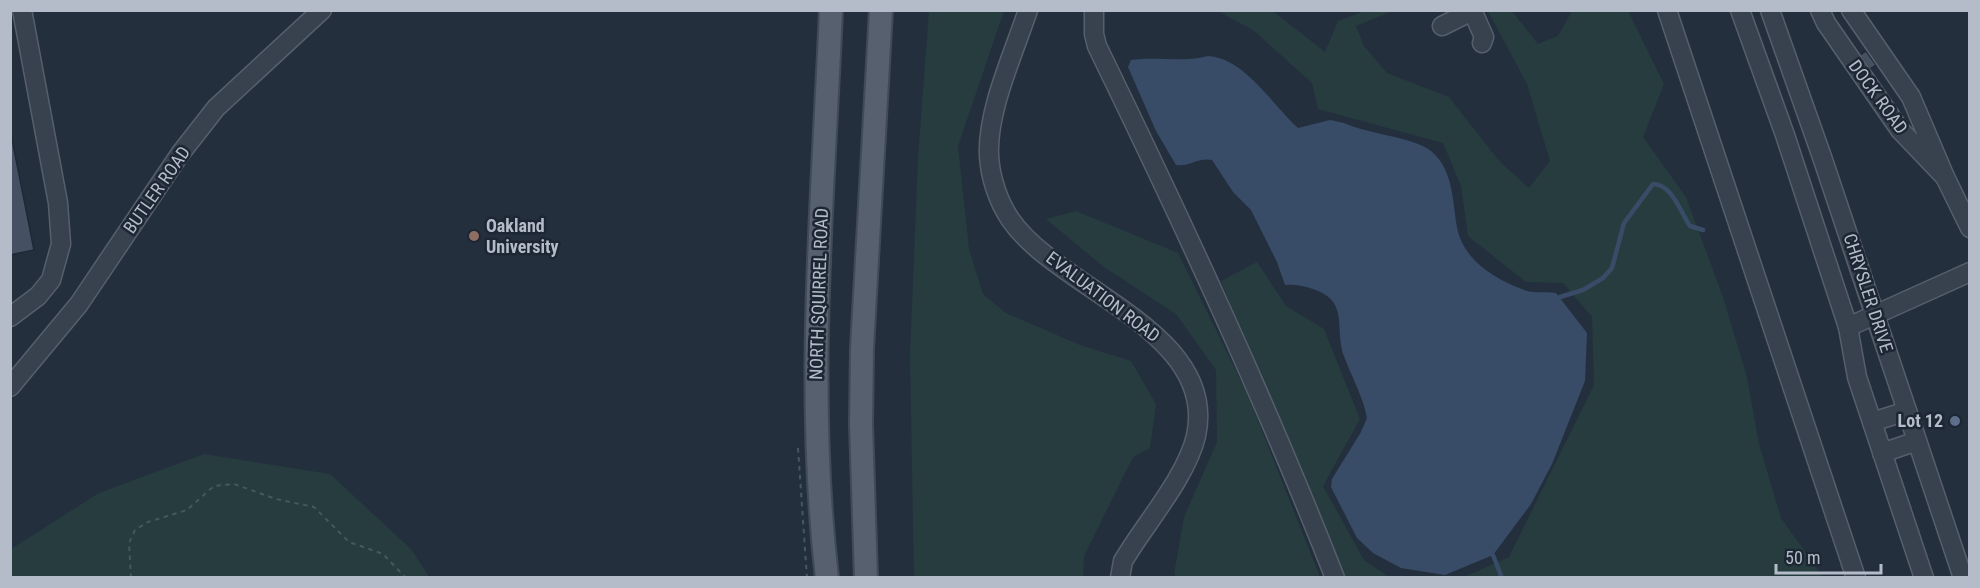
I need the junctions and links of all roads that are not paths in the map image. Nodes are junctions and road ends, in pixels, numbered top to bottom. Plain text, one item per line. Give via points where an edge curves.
1 (22, 10) edge
2 (322, 10) edge
3 (831, 10) edge
4 (881, 10) edge
5 (1028, 10) edge
6 (1094, 10) edge
7 (1667, 10) edge
8 (1740, 10) edge
9 (1770, 10) edge
10 (1820, 10) edge
11 (1851, 10) edge
12 (1472, 11) edge
13 (1442, 26) dead end
14 (1870, 39) junction
15 (1482, 43) dead end
16 (1847, 55) junction
17 (1888, 64) junction
18 (1865, 80) junction
19 (1945, 177) junction
20 (1970, 228) edge
21 (1970, 272) edge
22 (1875, 315) junction
23 (10, 317) edge
24 (1848, 327) junction
25 (10, 387) edge
26 (1907, 411) junction
27 (1872, 422) junction
28 (1917, 441) junction
29 (1882, 453) junction
30 (827, 578) edge
31 (866, 578) edge
32 (1120, 578) edge
33 (1335, 578) edge
34 (1856, 578) edge
35 (1924, 578) edge
36 (1962, 578) edge

1 - 23 street via 58,202 61,244 51,280 38,296
2 - 25 street, BUTLER ROAD via 216,108 180,154 79,304
3 - 30 main road, NORTH SQUIRREL ROAD via 815,352 816,433
4 - 31 main road via 862,348
5 - 32 street, EVALUATION ROAD via 991,124 989,155 1001,202 1035,246 1170,348 1189,374 1197,404 1196,435 1185,464 1130,550
6 - 33 street via 1097,46 1184,226
7 - 34 street
8 - 24 street, CHRYSLER DRIVE
9 - 22 street, CHRYSLER DRIVE
10 - 16 street, DOCK ROAD
11 - 14 street, DOCK ROAD
12 - 13 street
12 - 15 street
14 - 16 street
14 - 17 street, DOCK ROAD
16 - 18 street, DOCK ROAD
17 - 18 street
17 - 19 street, DOCK ROAD via 1911,97
18 - 19 street, DOCK ROAD via 1900,130
19 - 20 street, DOCK ROAD
21 - 22 street
22 - 24 street
22 - 26 street, CHRYSLER DRIVE
24 - 27 street, CHRYSLER DRIVE via 1857,377
26 - 27 street
26 - 28 street, CHRYSLER DRIVE
27 - 29 street, CHRYSLER DRIVE
28 - 29 street
28 - 36 street, CHRYSLER DRIVE
29 - 35 street, CHRYSLER DRIVE

